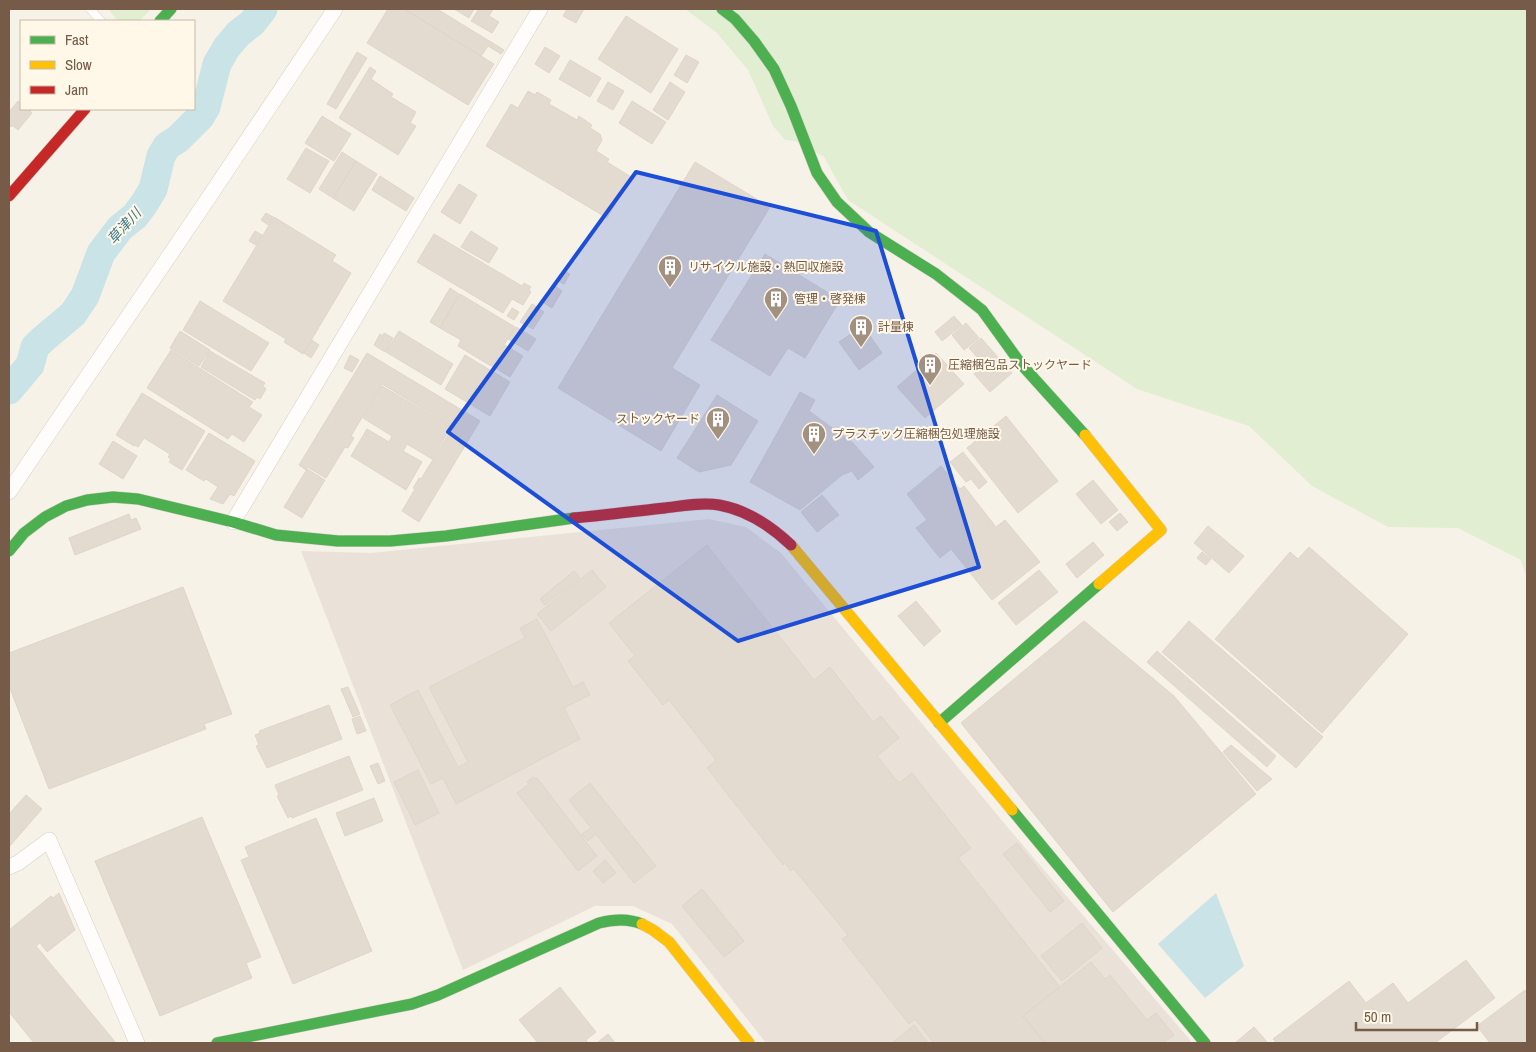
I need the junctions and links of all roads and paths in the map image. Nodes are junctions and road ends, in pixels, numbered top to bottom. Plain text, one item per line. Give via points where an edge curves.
1 (90, 9) edge
2 (171, 9) edge
3 (335, 9) edge
4 (540, 9) edge
5 (722, 9) edge
6 (99, 20) edge
7 (161, 20) edge
8 (84, 110) edge
9 (9, 196) edge
10 (9, 492) edge
11 (233, 522) junction
12 (9, 551) edge
13 (939, 723) junction
14 (9, 867) edge
15 (137, 1043) edge
16 (218, 1043) edge
17 (749, 1043) edge
18 (1205, 1043) edge

1 - 6 lane
2 - 7 street
3 - 10 street
4 - 11 street
5 - 13 street via 754,41 774,69 817,174 837,202 869,232 936,274 982,310 1021,364 1096,448 1161,530
8 - 9 street
11 - 12 street via 138,499 87,500 45,517 24,533
11 - 13 street via 276,535 338,542 390,541 623,512 717,504 761,521 781,535
13 - 18 street
14 - 15 street via 49,840
16 - 17 street via 412,1004 614,918 653,928 669,942

